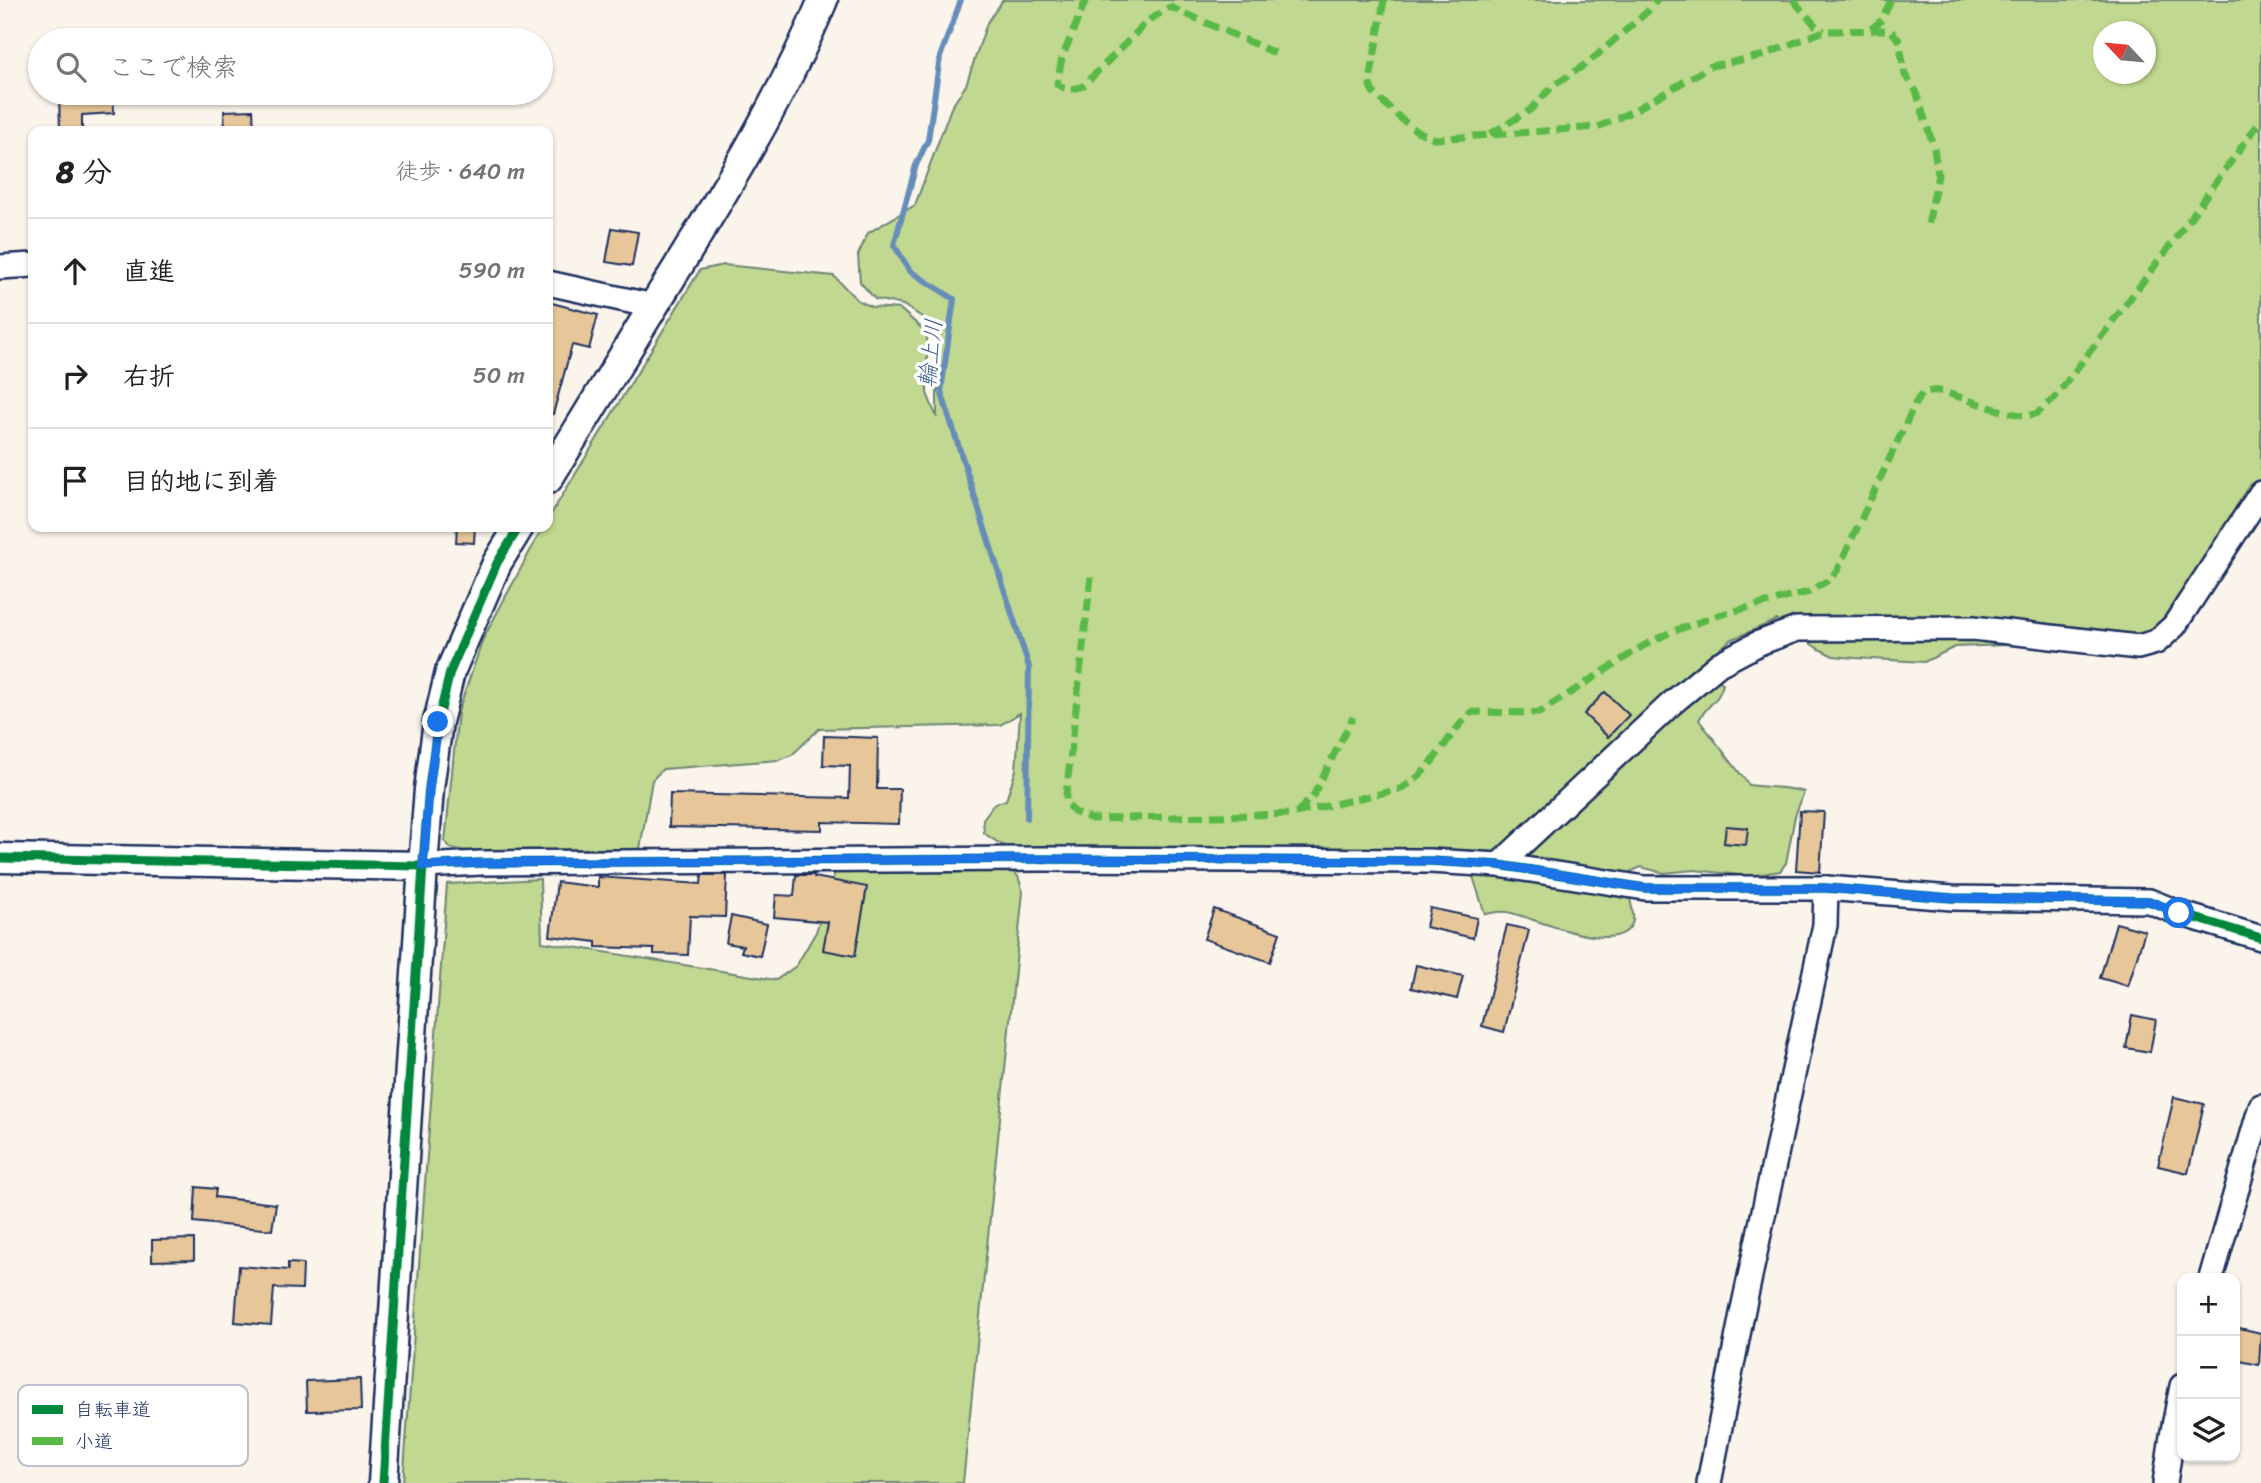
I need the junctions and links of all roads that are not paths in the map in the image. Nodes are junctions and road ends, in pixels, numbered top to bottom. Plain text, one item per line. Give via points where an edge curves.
1 (824, 0) edge
2 (28, 265) edge
3 (0, 267) edge
4 (553, 284) edge
5 (653, 306) junction
6 (553, 471) edge
7 (2261, 494) edge
8 (516, 532) edge
9 (0, 858) edge
10 (1499, 865) junction
11 (423, 866) junction
12 (1826, 888) junction
13 (2261, 938) edge
14 (2261, 1106) edge
15 (2212, 1273) edge
16 (2180, 1399) edge
17 (383, 1483) edge
18 (1709, 1483) edge
19 (2165, 1483) edge

1 - 5 street via 765,121
2 - 3 street
4 - 5 street
5 - 6 street
7 - 10 street via 2174,625 2156,642 2138,647 1973,628 1797,629 1720,664
8 - 11 street via 497,563 450,672 430,776
9 - 11 street
10 - 11 street via 1042,859
10 - 12 street via 1645,888
11 - 17 street
12 - 13 street via 1952,898 2149,901
12 - 18 street via 1825,925
14 - 15 street
16 - 19 street

